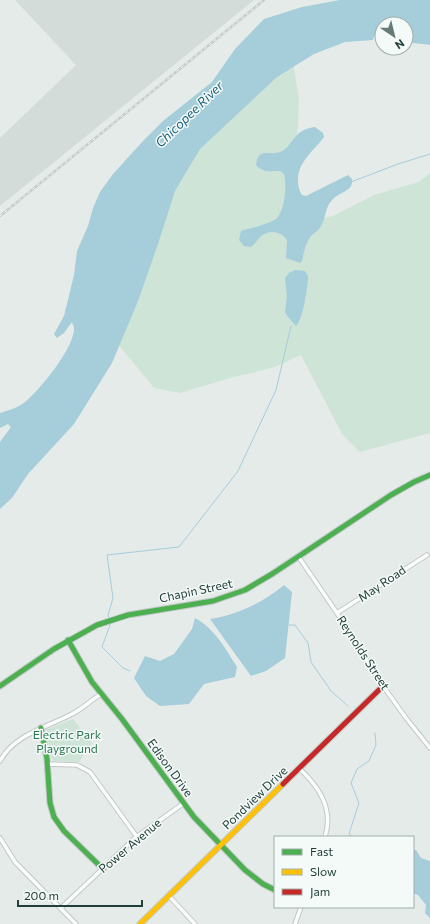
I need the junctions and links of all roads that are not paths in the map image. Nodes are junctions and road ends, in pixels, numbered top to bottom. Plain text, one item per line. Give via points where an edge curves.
1 (430, 475) edge
2 (427, 555) dead end
3 (298, 556) junction
4 (337, 613) junction
5 (68, 640) junction
6 (0, 686) edge
7 (384, 686) junction
8 (101, 694) junction
9 (41, 728) junction
10 (430, 748) edge
11 (0, 761) edge
12 (47, 764) junction
13 (300, 769) junction
14 (184, 803) junction
15 (325, 836) edge
16 (137, 837) junction
17 (0, 838) edge
18 (221, 844) junction
19 (103, 869) junction
20 (274, 890) edge
21 (169, 896) junction
22 (61, 908) junction
23 (300, 908) edge
24 (76, 924) edge
25 (140, 924) edge
26 (194, 924) edge
27 (295, 924) edge

1 - 3 street, Chapin Street via 389,496
2 - 4 street, May Road
3 - 4 street, Reynolds Street
3 - 5 street, Chapin Street via 259,582 235,593 112,619
4 - 7 street, Reynolds Street
5 - 6 street, Chapin Street
5 - 8 street, Edison Drive via 83,669
7 - 10 street, Reynolds Street
7 - 13 street, Pondview Drive
8 - 9 street via 76,712
8 - 14 street, Edison Drive
9 - 11 street via 14,744
9 - 12 street
12 - 16 street via 77,765 90,772
12 - 19 street via 50,803 54,817
13 - 15 street via 312,781 324,801 327,817
13 - 18 street, Pondview Drive
14 - 16 street, Power Avenue
14 - 18 street, Edison Drive via 201,825
16 - 19 street, Power Avenue
17 - 22 street via 15,862
18 - 20 street, Edison Drive via 244,870
18 - 21 street, Pondview Drive
19 - 22 street, Power Avenue
21 - 25 street, Pondview Drive
21 - 26 street
22 - 24 street
23 - 27 street

